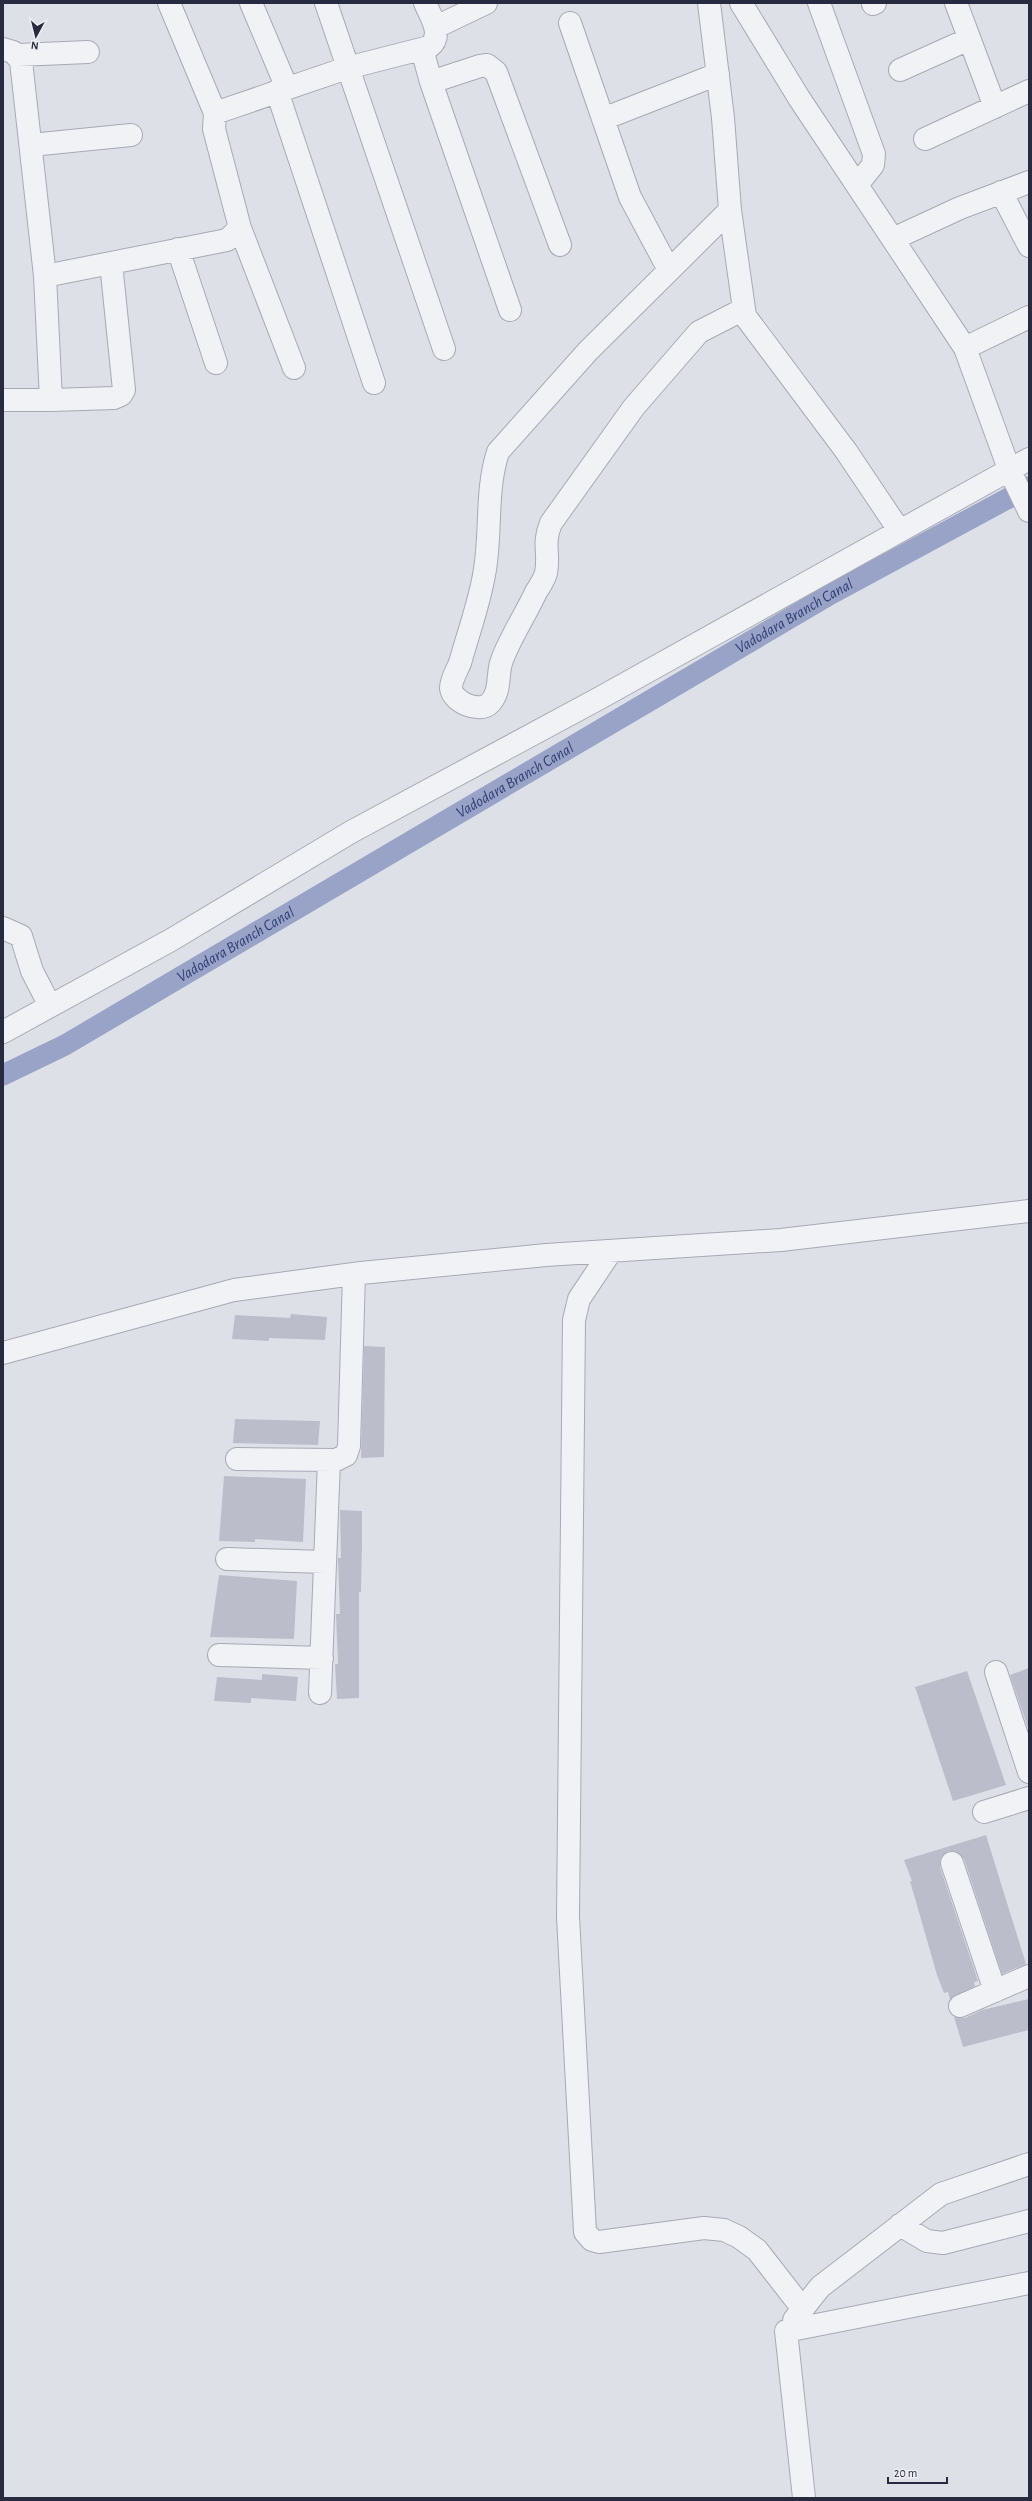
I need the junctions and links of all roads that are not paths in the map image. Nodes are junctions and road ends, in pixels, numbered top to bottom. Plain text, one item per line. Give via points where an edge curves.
1 (169, 3) edge
2 (251, 3) edge
3 (326, 3) edge
4 (425, 3) edge
5 (486, 3) edge
6 (709, 3) edge
7 (741, 3) edge
8 (819, 3) edge
9 (956, 3) edge
10 (570, 23) dead end
11 (436, 27) junction
12 (969, 39) junction
13 (422, 49) junction
14 (10, 52) edge
15 (88, 52) dead end
16 (347, 68) junction
17 (900, 70) dead end
18 (718, 74) junction
19 (431, 82) junction
20 (282, 90) junction
21 (1029, 91) edge
22 (994, 107) junction
23 (215, 114) junction
24 (603, 119) junction
25 (131, 135) dead end
26 (925, 139) dead end
27 (31, 145) junction
28 (1029, 182) edge
29 (857, 185) junction
30 (1001, 192) junction
31 (730, 210) junction
32 (240, 228) junction
33 (893, 239) junction
34 (560, 245) dead end
35 (1029, 246) edge
36 (178, 250) junction
37 (111, 263) junction
38 (670, 270) junction
39 (45, 276) junction
40 (744, 309) junction
41 (510, 310) dead end
42 (1029, 317) edge
43 (965, 348) junction
44 (444, 349) dead end
45 (216, 363) dead end
46 (294, 368) dead end
47 (374, 383) dead end
48 (3, 400) edge
49 (51, 400) junction
50 (1029, 459) edge
51 (1011, 474) junction
52 (1029, 511) edge
53 (899, 530) junction
54 (12, 933) edge
55 (50, 1006) junction
56 (3, 1032) edge
57 (1029, 1211) edge
58 (611, 1251) junction
59 (354, 1274) junction
60 (3, 1353) edge
61 (237, 1459) dead end
62 (328, 1460) junction
63 (227, 1559) dead end
64 (325, 1562) junction
65 (219, 1655) dead end
66 (322, 1658) junction
67 (996, 1672) dead end
68 (320, 1693) dead end
69 (1029, 1772) edge
70 (1029, 1798) edge
71 (984, 1812) dead end
72 (952, 1863) dead end
73 (1029, 1976) edge
74 (995, 1991) junction
75 (960, 2006) dead end
76 (1029, 2164) edge
77 (1029, 2221) edge
78 (900, 2225) junction
79 (1029, 2283) edge
80 (803, 2309) junction
81 (786, 2331) junction
82 (804, 2498) edge

1 - 23 street
2 - 20 street
3 - 16 street
4 - 11 street
5 - 11 street
6 - 18 street
7 - 29 street via 799,98
8 - 29 street via 874,154 873,165
9 - 12 street
10 - 24 street
11 - 13 street via 434,43
12 - 17 street
12 - 22 street
13 - 16 street
13 - 19 street
14 - 15 street
14 - 27 street via 21,61
16 - 20 street
16 - 44 street
18 - 24 street
18 - 31 street
19 - 34 street via 486,65 496,72
19 - 41 street
20 - 23 street
20 - 47 street
21 - 22 street
22 - 26 street
23 - 32 street via 214,130
24 - 38 street via 630,197
25 - 27 street
27 - 39 street
28 - 30 street
29 - 33 street
30 - 33 street
30 - 35 street
31 - 38 street
31 - 40 street
32 - 36 street via 227,240
32 - 46 street
33 - 43 street
36 - 37 street
36 - 45 street
37 - 39 street
37 - 49 street via 124,390 122,395 114,398
38 - 40 street via 588,352 498,452 491,472 484,575 462,656 451,683 455,697 464,704 479,708 489,704 497,691 501,663 545,575 545,537 556,517 634,407 699,332
39 - 49 street
40 - 53 street via 745,316 846,451
42 - 43 street
43 - 51 street
48 - 49 street
50 - 51 street
51 - 52 street
51 - 53 street
53 - 55 street via 605,695 351,832 171,940
54 - 55 street
55 - 56 street
57 - 58 street via 781,1240
58 - 59 street
58 - 80 street via 579,1299 574,1320 568,1917 585,2232 592,2240 599,2242 704,2228 724,2230 757,2250
59 - 60 street via 234,1290
59 - 62 street via 349,1446 346,1455 336,1460
61 - 62 street
62 - 64 street
63 - 64 street
64 - 66 street
65 - 66 street
66 - 68 street
67 - 69 street
70 - 71 street
72 - 74 street
73 - 74 street
74 - 75 street
76 - 78 street via 941,2194
77 - 78 street via 938,2243 927,2241
78 - 80 street via 820,2287
79 - 81 street
80 - 81 street
81 - 82 street

